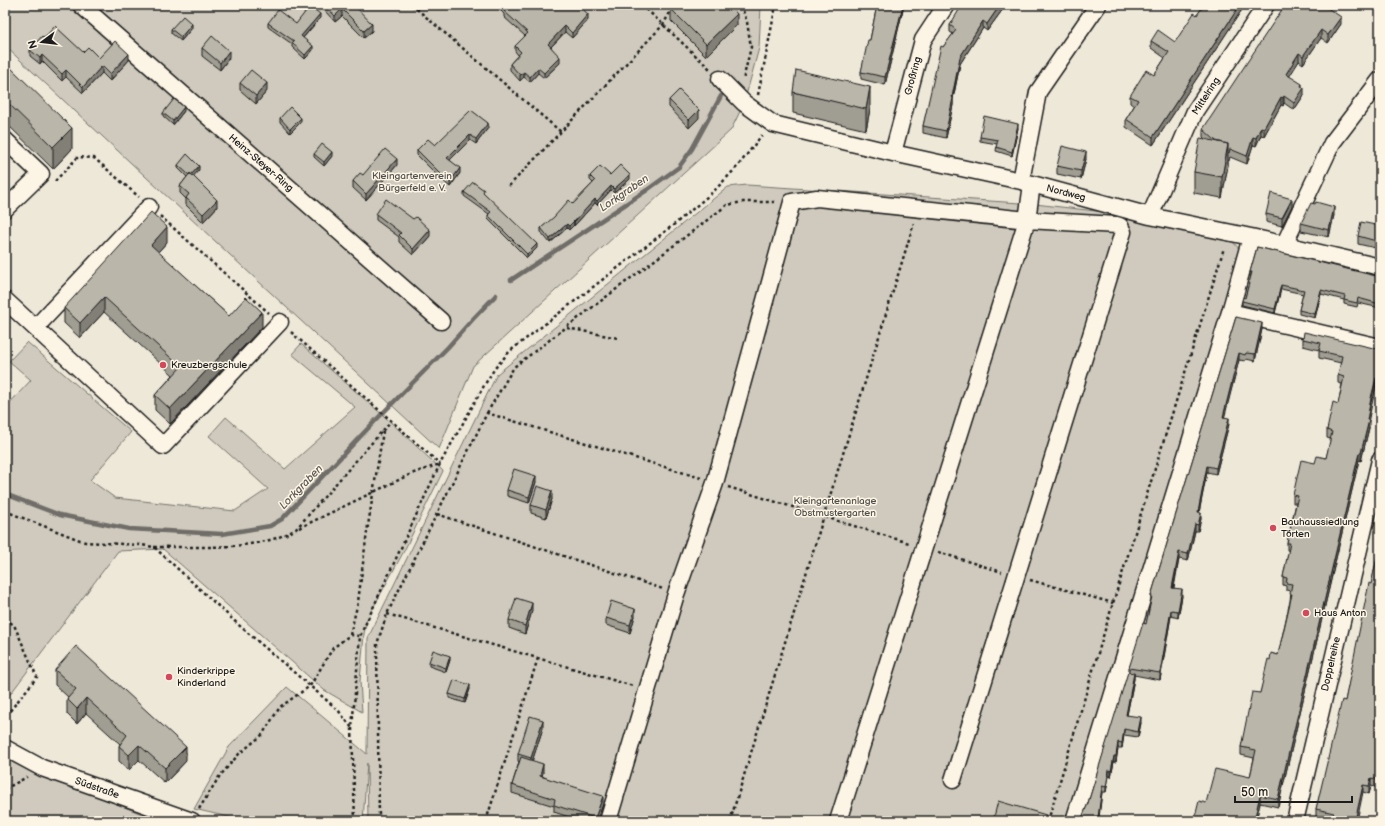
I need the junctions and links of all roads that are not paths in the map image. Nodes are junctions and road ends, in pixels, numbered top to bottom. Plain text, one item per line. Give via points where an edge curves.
1 (81, 5) edge
2 (946, 5) edge
3 (1098, 5) edge
4 (1266, 5) edge
5 (720, 79) road end
6 (1380, 80) edge
7 (5, 140) edge
8 (893, 153) junction
9 (1027, 182) junction
10 (149, 206) road end
11 (5, 208) edge
12 (1150, 216) junction
13 (1027, 220) junction
14 (1251, 237) junction
15 (1284, 245) junction
16 (1380, 267) edge
17 (5, 300) edge
18 (1230, 312) junction
19 (441, 321) dead end
20 (280, 322) road end
21 (36, 327) junction
22 (1380, 347) edge
23 (1380, 460) edge
24 (5, 748) edge
25 (953, 780) dead end
26 (191, 821) edge
27 (608, 821) edge
28 (838, 821) edge
29 (1074, 821) edge
30 (1295, 821) edge

1 - 19 street, Heinz-Steyer-Ring
2 - 8 street, Großring via 923,40
3 - 9 street via 1038,92
4 - 12 street, Mittelring via 1194,111
5 - 8 street, Nordweg via 755,112 773,124
6 - 15 street via 1332,143
7 - 11 street via 41,174
8 - 9 street, Nordweg
9 - 12 street, Nordweg
9 - 13 street
10 - 21 street
12 - 14 street, Nordweg
13 - 25 street via 1117,225 1123,232
13 - 27 street via 817,198 792,202 715,483 676,594
13 - 28 street
14 - 15 street, Nordweg
14 - 18 street
15 - 16 street, Nordweg
17 - 21 street
18 - 22 street
18 - 29 street
20 - 21 street via 163,446
23 - 30 street, Doppelreihe
24 - 26 street, Südstraße via 42,768

